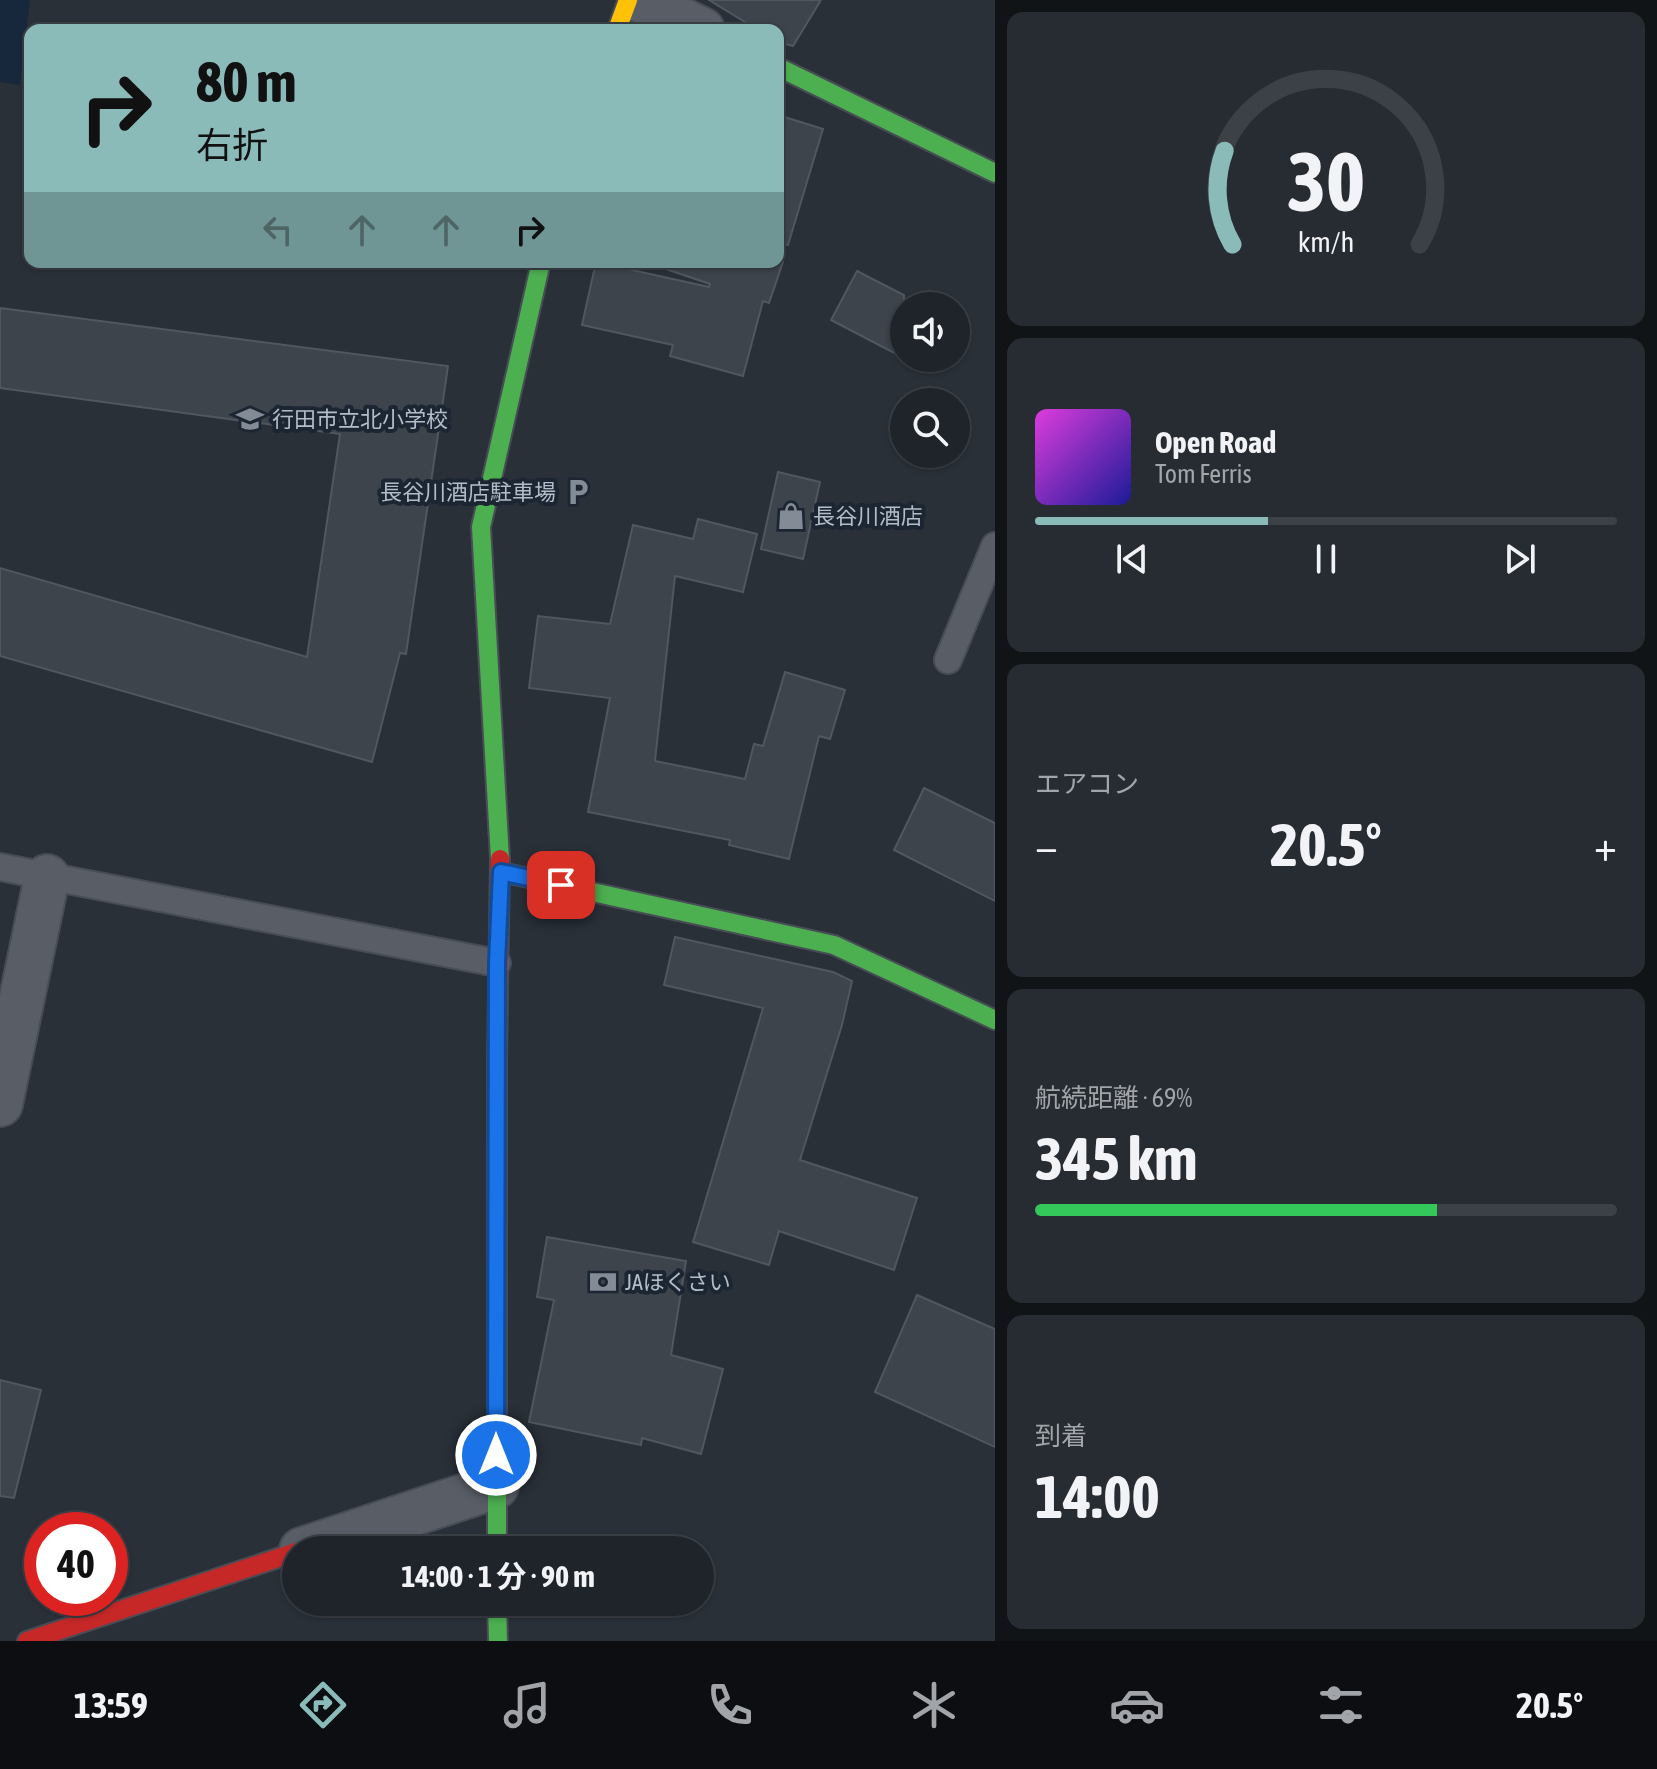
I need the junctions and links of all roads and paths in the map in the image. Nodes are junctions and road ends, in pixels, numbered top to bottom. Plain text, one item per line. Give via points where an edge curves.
1 (628, 0) edge
2 (640, 0) edge
3 (619, 24) edge
4 (690, 24) edge
5 (784, 70) edge
6 (995, 173) edge
7 (540, 268) edge
8 (995, 546) edge
9 (948, 660) dead end
10 (0, 867) edge
11 (501, 872) junction
12 (47, 877) junction
13 (497, 963) junction
14 (995, 1020) edge
15 (0, 1104) edge
16 (496, 1486) junction
17 (344, 1536) edge
18 (497, 1536) edge
19 (282, 1557) edge
20 (497, 1616) edge
21 (27, 1641) edge
22 (498, 1641) edge

1 - 3 street
2 - 4 street
5 - 6 street
7 - 11 street via 481,527
8 - 9 lane
10 - 12 lane
11 - 13 street
11 - 14 street via 834,945
12 - 13 lane
12 - 15 street
13 - 16 street
16 - 17 street
16 - 18 street
19 - 21 street
20 - 22 street

